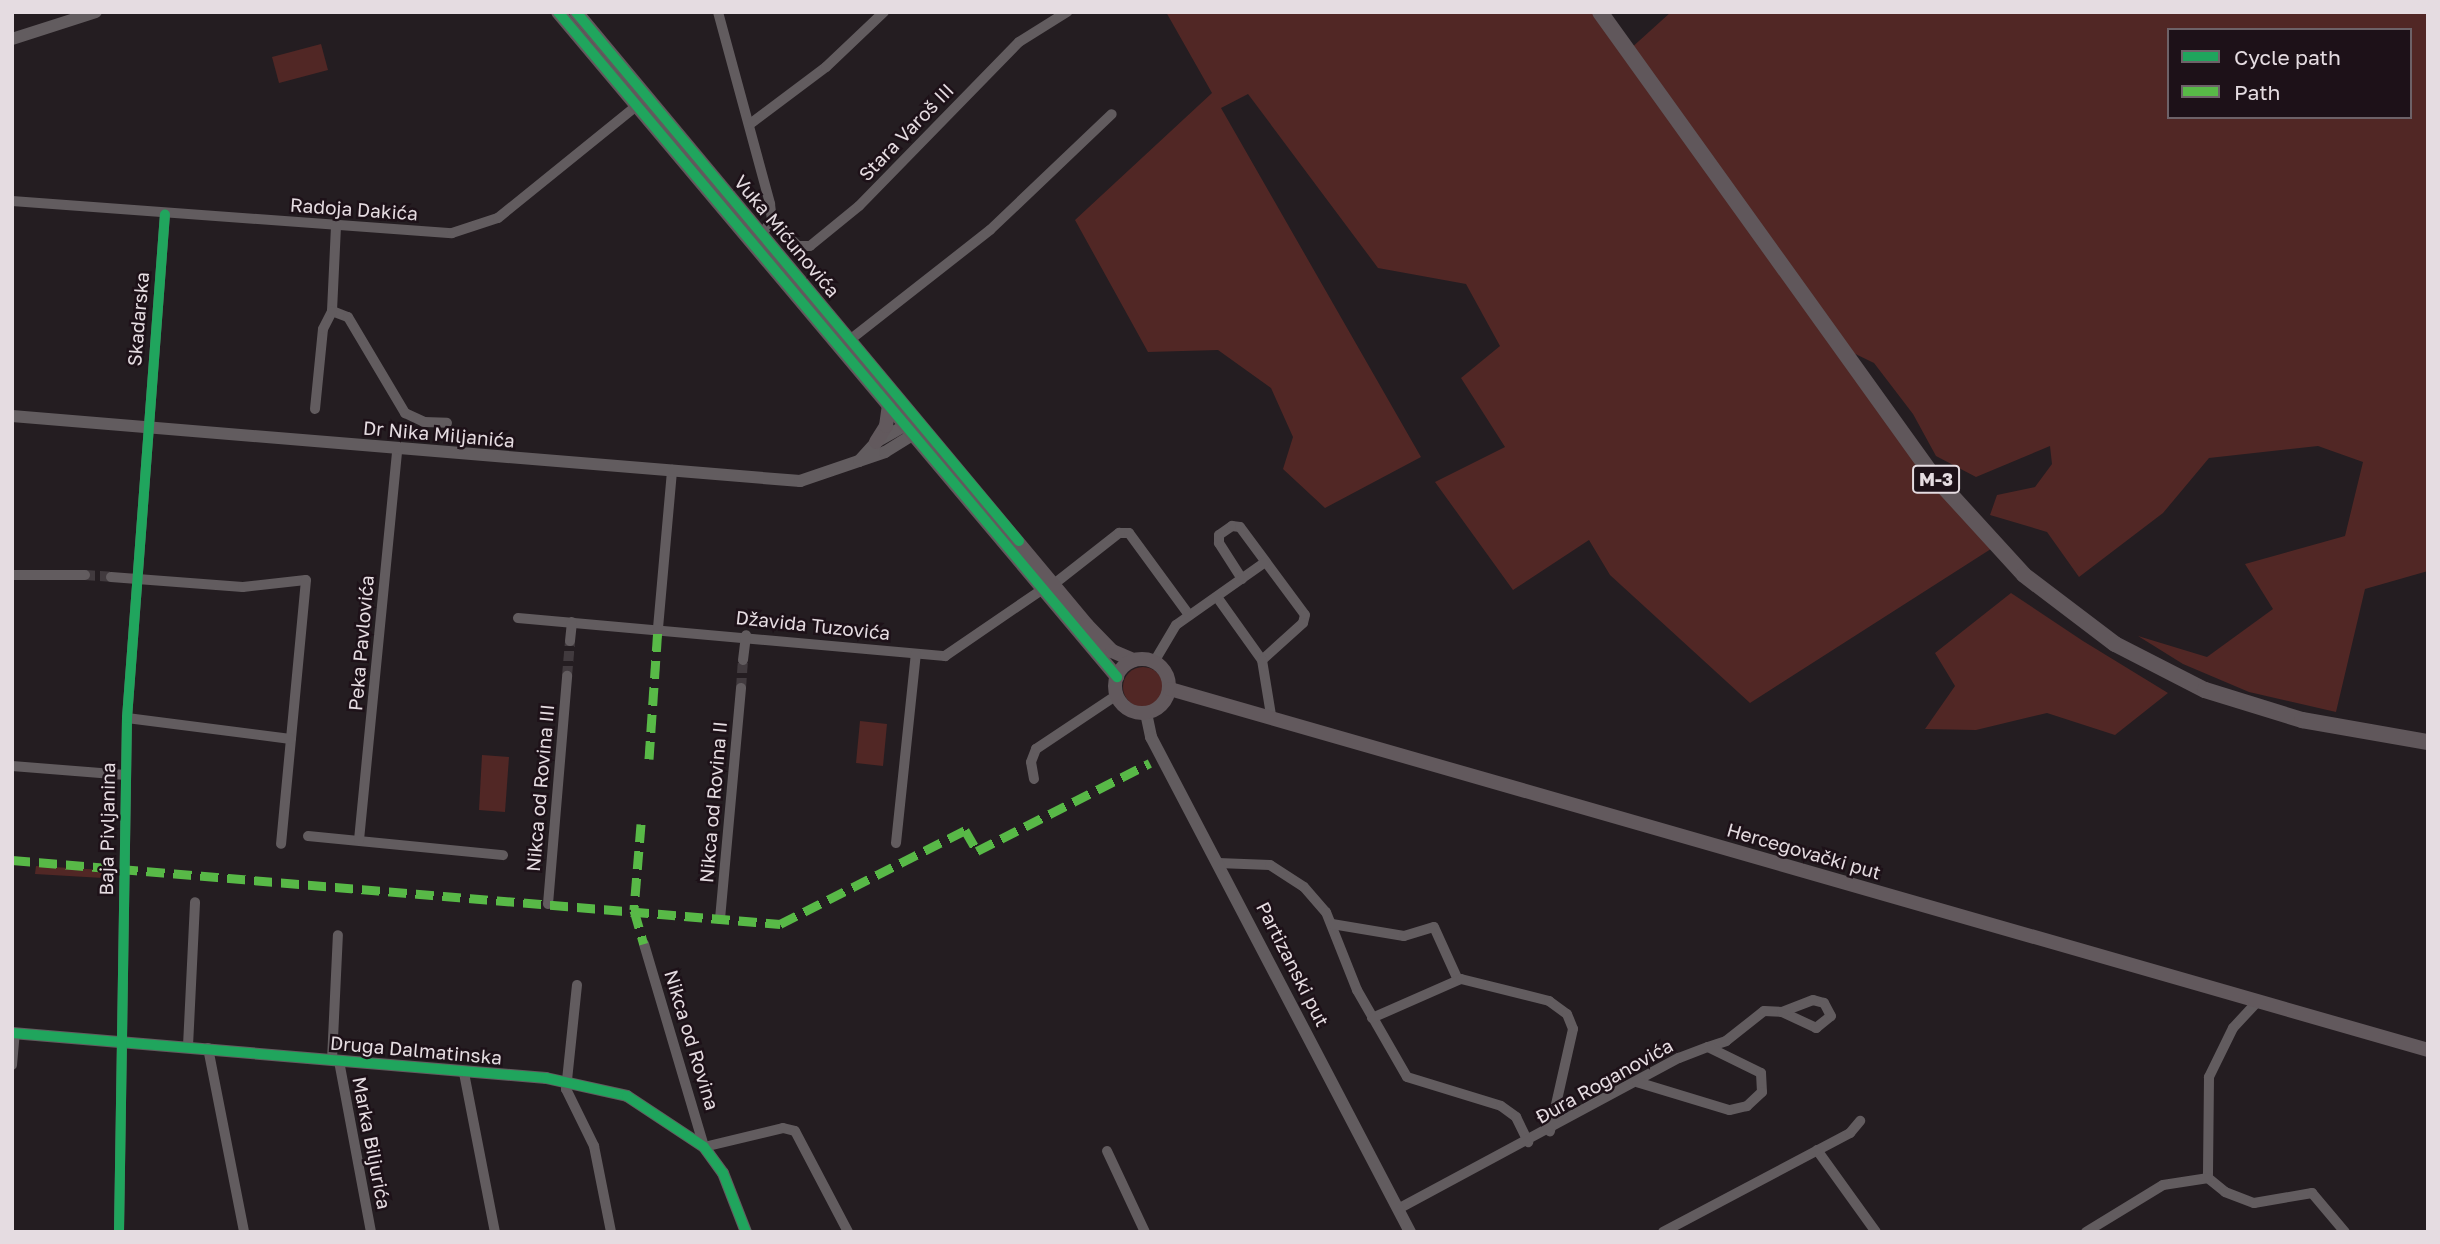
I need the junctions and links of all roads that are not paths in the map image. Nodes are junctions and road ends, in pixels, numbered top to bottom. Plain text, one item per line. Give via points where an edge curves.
1 (96, 12) edge
2 (558, 12) edge
3 (576, 12) edge
4 (718, 12) edge
5 (884, 12) edge
6 (1067, 12) edge
7 (1600, 12) edge
8 (12, 39) edge
9 (643, 101) junction
10 (1112, 114) dead end
11 (750, 124) junction
12 (12, 201) edge
13 (164, 214) junction
14 (772, 220) junction
15 (336, 225) junction
16 (759, 239) junction
17 (331, 311) junction
18 (851, 339) junction
19 (889, 405) junction
20 (315, 409) dead end
21 (12, 416) edge
22 (447, 423) dead end
23 (915, 426) junction
24 (146, 427) junction
25 (876, 442) junction
26 (397, 449) junction
27 (859, 461) junction
28 (672, 470) junction
29 (1264, 563) junction
30 (12, 575) edge
31 (85, 575) tunnel mouth
32 (111, 577) tunnel mouth
33 (136, 578) junction
34 (1242, 579) junction
35 (1048, 587) junction
36 (1217, 597) junction
37 (1189, 615) junction
38 (518, 618) dead end
39 (572, 622) junction
40 (658, 628) junction
41 (746, 635) junction
42 (570, 641) tunnel mouth
43 (916, 654) junction
44 (744, 660) tunnel mouth
45 (1133, 660) junction
46 (1262, 660) junction
47 (1154, 662) junction
48 (567, 676) tunnel mouth
49 (1117, 677) junction
50 (741, 688) tunnel mouth
51 (1170, 689) junction
52 (1117, 695) junction
53 (1146, 713) junction
54 (1270, 715) junction
55 (127, 718) junction
56 (291, 738) junction
57 (2428, 742) edge
58 (12, 766) edge
59 (126, 775) junction
60 (1034, 779) dead end
61 (307, 836) dead end
62 (359, 840) junction
63 (896, 843) dead end
64 (281, 844) dead end
65 (503, 855) dead end
66 (1218, 863) junction
67 (195, 902) dead end
68 (548, 904) dead end
69 (720, 919) dead end
70 (1332, 924) junction
71 (338, 935) dead end
72 (644, 944) dead end
73 (1458, 980) junction
74 (577, 985) dead end
75 (2259, 1000) junction
76 (1782, 1012) dead end
77 (1372, 1018) junction
78 (13, 1033) edge
79 (122, 1041) junction
80 (188, 1046) junction
81 (1708, 1047) junction
82 (208, 1048) junction
83 (2428, 1051) edge
84 (336, 1060) junction
85 (12, 1065) edge
86 (464, 1073) junction
87 (1637, 1082) junction
88 (566, 1083) junction
89 (1860, 1121) dead end
90 (1550, 1131) junction
91 (1528, 1142) junction
92 (704, 1147) junction
93 (1816, 1150) junction
94 (1107, 1151) dead end
95 (2208, 1178) junction
96 (1398, 1209) junction
97 (119, 1232) edge
98 (244, 1232) edge
99 (371, 1232) edge
100 (495, 1232) edge
101 (611, 1232) edge
102 (746, 1232) edge
103 (848, 1232) edge
104 (1145, 1232) edge
105 (1410, 1232) edge
106 (1663, 1232) edge
107 (1876, 1232) edge
108 (2086, 1232) edge
109 (2345, 1232) edge

1 - 8 street
2 - 9 main road, Vuka Mićunovića
3 - 9 main road, Vuka Mićunovića
4 - 11 street
5 - 11 street via 817,74
6 - 14 street, Stara Varoš III via 1019,42 859,206 810,246 798,246
7 - 57 main road, M-3 via 1931,473 2030,581 2115,644 2205,690 2302,720
9 - 15 street, Radoja Dakića via 498,218 478,228 434,233
9 - 16 main road, Vuka Mićunovića
10 - 18 street via 990,230
11 - 14 street
12 - 13 street, Radoja Dakića
13 - 15 street, Radoja Dakića
13 - 24 street, Skadarska
14 - 16 street
15 - 17 street
16 - 18 main road, Vuka Mićunovića
16 - 19 main road, Vuka Mićunovića
17 - 20 street via 323,329
17 - 22 street via 348,317 405,413 414,420
18 - 23 main road, Vuka Mićunovića
19 - 23 main road, Vuka Mićunovića
19 - 25 main road via 886,426
21 - 24 street, Dr Nika Miljanića
23 - 25 street, Dr Nika Miljanića
23 - 27 street, Dr Nika Miljanića
23 - 35 main road, Vuka Mićunovića
24 - 26 street, Dr Nika Miljanića
24 - 33 street, Baja Pivljanina
25 - 27 street, Dr Nika Miljanića
26 - 28 street, Dr Nika Miljanića
26 - 62 street, Peka Pavlovića
27 - 28 street, Dr Nika Miljanića via 800,481
28 - 40 street
29 - 34 street
29 - 34 street via 1240,527 1226,530 1219,543
29 - 46 street via 1305,615
30 - 31 street
32 - 33 street
33 - 55 street, Baja Pivljanina
33 - 56 street via 243,587 306,580
34 - 36 street
35 - 37 street via 1119,534 1129,533
35 - 43 street via 953,653
35 - 45 main road, Vuka Mićunovića via 1111,651
35 - 49 main road, Vuka Mićunovića
36 - 37 street
36 - 46 street
37 - 47 street via 1166,636
38 - 39 street, Džavida Tuzovića
39 - 40 street, Džavida Tuzovića
39 - 42 street
40 - 41 street, Džavida Tuzovića
41 - 43 street, Džavida Tuzovića
41 - 44 street
43 - 63 street, Džavida Tuzovića
45 - 47 main road
45 - 49 main road
46 - 54 street
47 - 51 main road via 1166,672
48 - 68 street, Nikca od Rovina III
49 - 52 main road
50 - 69 street, Nikca od Rovina II
51 - 53 main road via 1162,705
51 - 54 main road, Hercegovački put
52 - 53 main road via 1128,709
52 - 60 street via 1044,741 1032,756
53 - 66 street, Partizanski put via 1151,737
54 - 75 main road, Hercegovački put
55 - 56 street
55 - 59 street, Baja Pivljanina
56 - 64 street
58 - 59 street
59 - 79 street, Baja Pivljanina
61 - 62 street
62 - 65 street
66 - 70 street via 1254,861 1285,872 1304,887
66 - 96 street, Partizanski put
67 - 80 street
70 - 73 street via 1404,936 1434,927
70 - 77 street
71 - 84 street, Marka Biljurića
72 - 92 street, Nikca od Rovina
73 - 77 street
73 - 90 street via 1549,1001 1572,1021
74 - 88 street
75 - 83 main road, Hercegovački put
75 - 95 street via 2233,1028 2209,1077
76 - 81 street, Đura Roganovića via 1756,1013 1726,1041
77 - 91 street via 1407,1077 1501,1106 1516,1117
78 - 79 street, Druga Dalmatinska
78 - 85 street
79 - 80 street, Druga Dalmatinska
79 - 97 street, Baja Pivljanina
80 - 82 street, Druga Dalmatinska
81 - 87 street, Đura Roganovića
81 - 87 street via 1761,1073 1762,1092 1747,1107 1711,1107
82 - 84 street, Druga Dalmatinska
82 - 98 street
84 - 86 street, Druga Dalmatinska
84 - 99 street, Marka Biljurića
86 - 88 street, Druga Dalmatinska
86 - 100 street
87 - 90 street, Đura Roganovića
88 - 92 street, Druga Dalmatinska via 627,1096
88 - 101 street via 594,1146
89 - 93 street via 1850,1133
90 - 91 street, Đura Roganovića
91 - 96 street, Đura Roganovića
92 - 102 street, Druga Dalmatinska via 723,1173
92 - 103 street via 783,1128 795,1130
93 - 106 street
93 - 107 street
94 - 104 street
95 - 108 street via 2162,1185
95 - 109 street via 2225,1192 2254,1203 2312,1193
96 - 105 street, Partizanski put

